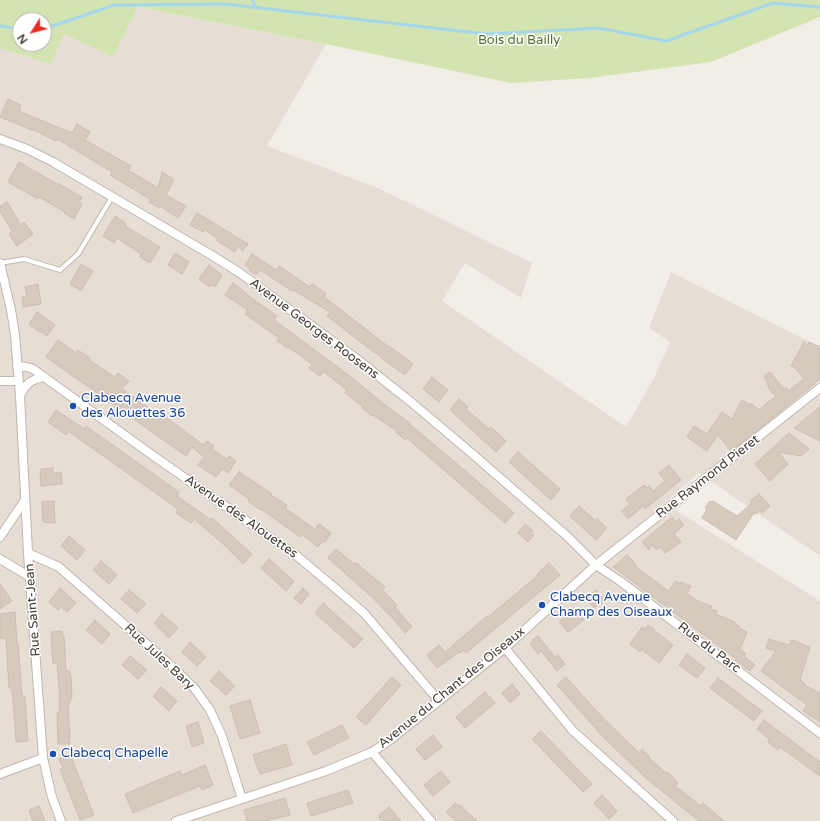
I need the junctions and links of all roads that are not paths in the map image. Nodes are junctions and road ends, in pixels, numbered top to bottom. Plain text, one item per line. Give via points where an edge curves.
1 (0, 139) edge
2 (112, 196) junction
3 (0, 263) edge
4 (17, 366) junction
5 (44, 377) junction
6 (0, 381) edge
7 (19, 381) junction
8 (820, 388) edge
9 (20, 396) junction
10 (25, 500) junction
11 (0, 537) edge
12 (28, 553) junction
13 (0, 559) edge
14 (596, 565) junction
15 (30, 577) junction
16 (505, 648) junction
17 (439, 701) junction
18 (820, 733) edge
19 (372, 752) junction
20 (43, 758) junction
21 (0, 774) edge
22 (242, 799) junction
23 (61, 821) edge
24 (176, 821) edge
25 (431, 821) edge
26 (673, 821) edge

1 - 2 street, Avenue Georges Roosens via 54,162
2 - 3 lane via 78,254 60,270 24,259
2 - 14 street, Avenue Georges Roosens via 240,273 357,359 469,450 567,536
3 - 4 street, Rue Saint-Jean via 11,310
4 - 5 street, Avenue des Alouettes via 33,369
4 - 7 street, Rue Saint-Jean
5 - 9 street via 30,382
5 - 17 street, Avenue des Alouettes via 297,556 364,613
6 - 7 street
7 - 9 street, Rue Saint-Jean
8 - 14 street, Rue Raymond Pieret
9 - 10 street, Rue Saint-Jean
10 - 11 street
10 - 12 street, Rue Saint-Jean
12 - 15 street, Rue Saint-Jean
12 - 22 street, Rue Jules Bary via 59,567 195,689 210,710 222,736
13 - 15 street
14 - 16 street, Avenue du Chant des Oiseaux
14 - 18 street, Rue du Parc
15 - 20 street, Rue Saint-Jean
16 - 17 street, Avenue du Chant des Oiseaux
16 - 26 street via 573,731
17 - 19 street, Avenue du Chant des Oiseaux
19 - 22 street, Avenue du Chant des Oiseaux via 326,771
19 - 25 street
20 - 21 street
20 - 23 street, Rue Saint-Jean via 52,797
22 - 24 street, Avenue du Chant des Oiseaux

